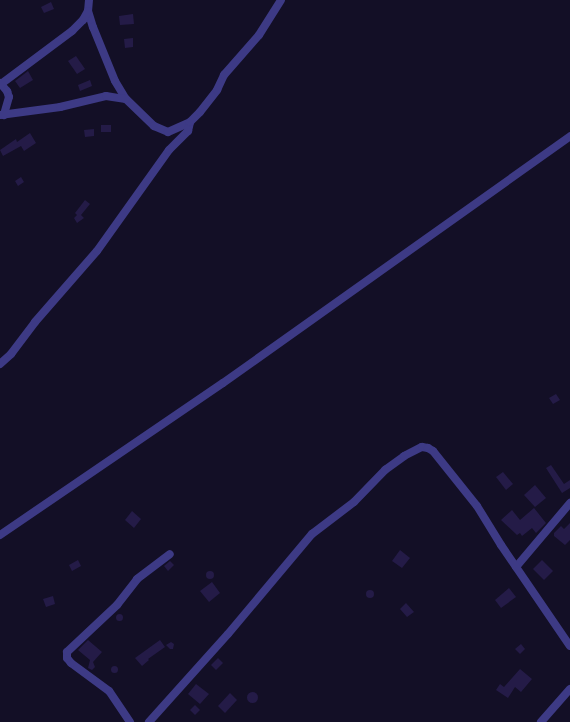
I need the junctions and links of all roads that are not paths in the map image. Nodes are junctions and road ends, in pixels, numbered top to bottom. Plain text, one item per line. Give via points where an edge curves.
1 (89, 0) edge
2 (281, 0) edge
3 (88, 11) junction
4 (115, 81) junction
5 (0, 83) edge
6 (106, 96) junction
7 (126, 99) junction
8 (2, 115) edge
9 (190, 122) junction
10 (570, 136) edge
11 (0, 364) edge
12 (570, 503) edge
13 (0, 535) edge
14 (170, 554) dead end
15 (516, 567) junction
16 (570, 646) edge
17 (570, 689) edge
18 (130, 722) edge
19 (148, 722) edge
20 (541, 722) edge

1 - 3 street
2 - 9 street via 259,35 224,75 216,90
3 - 4 street
3 - 5 street via 72,30
4 - 6 street
4 - 7 street
5 - 8 street via 9,97
6 - 7 street
6 - 8 street via 60,107
7 - 9 street via 154,126 168,132
9 - 11 street via 188,131 166,155 97,251
10 - 13 street via 224,383
12 - 15 street
14 - 18 street via 137,579 117,605 67,652 71,664 109,691
15 - 16 street
15 - 19 street via 477,506 433,451 422,447 414,449 385,470 354,502 312,534 228,634
17 - 20 street

